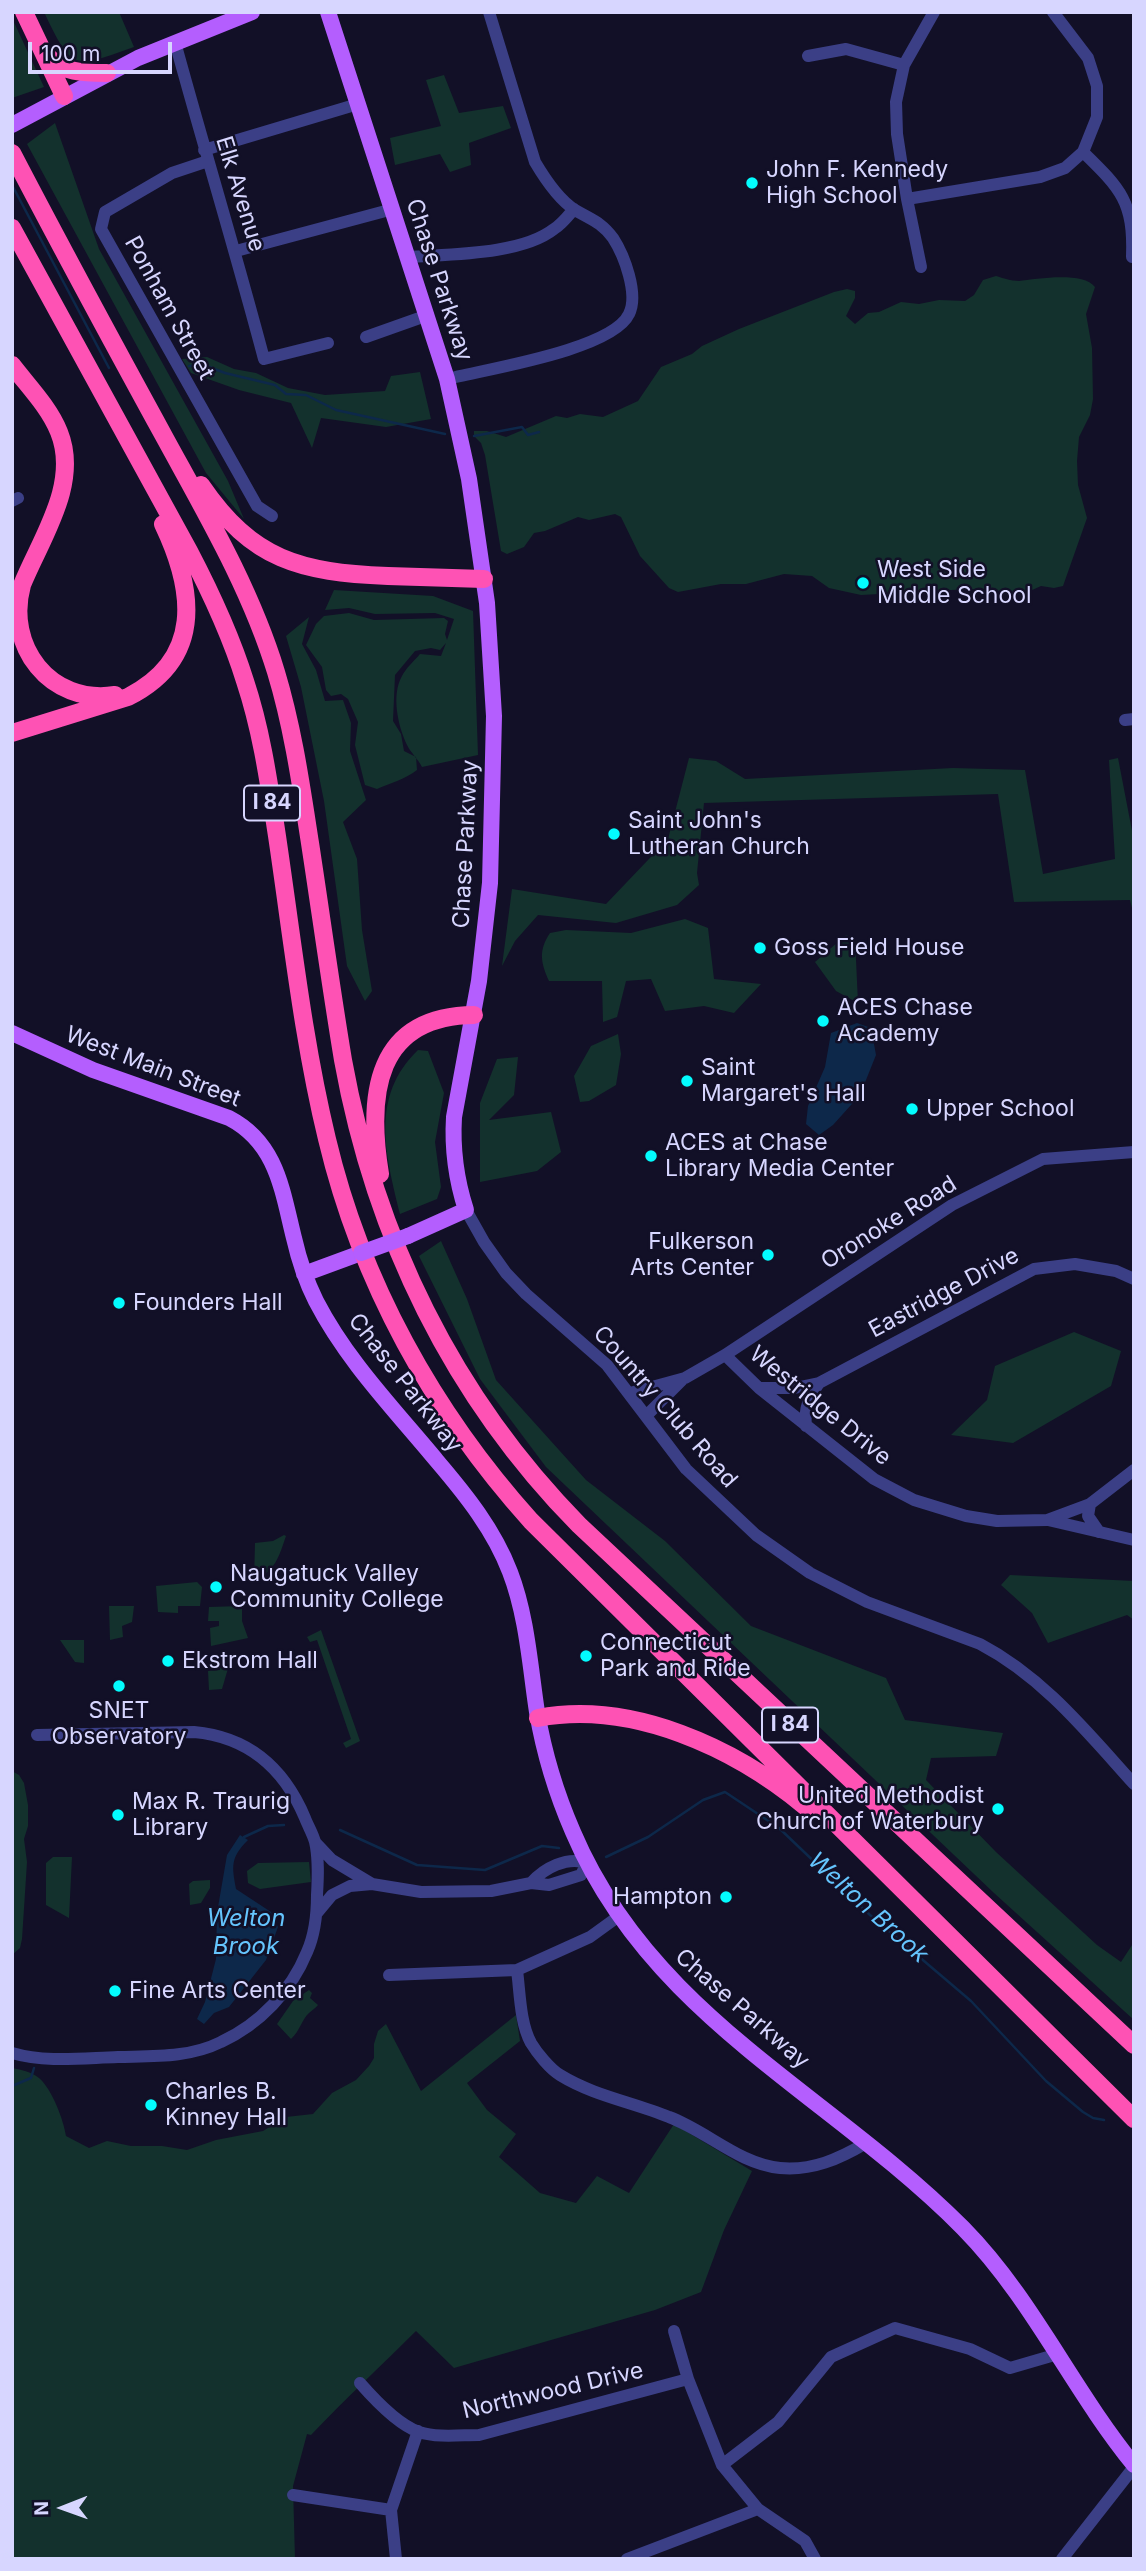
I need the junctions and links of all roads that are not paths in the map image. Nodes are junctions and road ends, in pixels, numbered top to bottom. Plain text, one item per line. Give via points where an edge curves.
1 (24, 12) edge
2 (252, 12) edge
3 (328, 12) edge
4 (489, 12) edge
5 (934, 12) edge
6 (1053, 12) edge
7 (175, 42) junction
8 (42, 50) junction
9 (808, 56) dead end
10 (904, 65) junction
11 (107, 73) junction
12 (64, 96) junction
13 (358, 103) junction
14 (12, 125) edge
15 (12, 142) edge
16 (1083, 152) junction
17 (12, 153) edge
18 (206, 156) junction
19 (31, 189) junction
20 (907, 198) junction
21 (393, 209) junction
22 (574, 209) junction
23 (12, 228) edge
24 (236, 251) junction
25 (409, 257) junction
26 (1132, 257) dead end
27 (921, 267) dead end
28 (428, 315) junction
29 (68, 330) junction
30 (366, 337) dead end
31 (328, 343) dead end
32 (12, 365) edge
33 (447, 379) junction
34 (145, 402) junction
35 (272, 516) dead end
36 (484, 579) junction
37 (163, 674) junction
38 (12, 733) edge
39 (474, 1015) junction
40 (12, 1033) edge
41 (1134, 1152) edge
42 (466, 1210) junction
43 (304, 1274) junction
44 (1134, 1279) edge
45 (417, 1295) junction
46 (725, 1355) junction
47 (685, 1378) junction
48 (819, 1383) junction
49 (759, 1388) junction
50 (630, 1393) junction
51 (646, 1416) junction
52 (806, 1426) junction
53 (1134, 1470) edge
54 (1090, 1504) junction
55 (1047, 1520) junction
56 (1100, 1532) junction
57 (1134, 1540) edge
58 (538, 1718) junction
59 (37, 1735) dead end
60 (1134, 1784) edge
61 (315, 1842) junction
62 (587, 1863) junction
63 (531, 1883) junction
64 (372, 1884) junction
65 (317, 1913) junction
66 (619, 1916) junction
67 (953, 1939) junction
68 (517, 1970) junction
69 (389, 1975) dead end
70 (1134, 2045) edge
71 (12, 2053) edge
72 (1134, 2119) edge
73 (866, 2143) junction
74 (674, 2331) dead end
75 (1058, 2354) junction
76 (688, 2379) junction
77 (360, 2384) dead end
78 (418, 2431) junction
79 (722, 2465) junction
80 (1134, 2466) edge
81 (293, 2494) dead end
82 (758, 2509) junction
83 (391, 2510) junction
84 (396, 2559) edge
85 (627, 2559) edge
86 (815, 2559) edge
87 (1062, 2559) edge

1 - 8 highway
2 - 7 main road
3 - 13 main road, Chase Parkway
4 - 22 street via 535,162 547,183
5 - 10 street
6 - 16 street via 1088,58 1097,86 1097,117
7 - 11 main road
7 - 18 street, Elk Avenue
8 - 11 highway via 68,70
8 - 12 highway
9 - 10 street via 846,49
10 - 20 street via 896,102
11 - 12 main road
12 - 14 main road
13 - 18 street
13 - 21 main road, Chase Parkway
15 - 19 highway
16 - 20 street via 1065,168 1041,177
16 - 26 street via 1115,183 1126,204 1133,227
17 - 19 highway, I 84
18 - 24 street, Elk Avenue
18 - 35 street, Ponham Street via 105,212 101,229 257,506
19 - 34 highway, I 84
20 - 27 street
21 - 24 street
21 - 25 main road, Chase Parkway
22 - 25 street via 553,230 523,244
22 - 33 street via 598,221 625,260 630,313 616,329 588,345
23 - 29 highway, I 84
24 - 31 street, Elk Avenue via 264,359
25 - 28 main road, Chase Parkway
28 - 30 street
28 - 33 main road, Chase Parkway
29 - 37 highway via 178,561 185,596 184,629 174,659
29 - 67 highway, I 84 via 206,585 246,683 265,764 326,1136 357,1238 405,1344 463,1437 531,1521
32 - 37 highway via 53,419 66,472 60,499 18,599 18,626 25,647 47,676 81,694 125,693
33 - 36 main road, Chase Parkway
34 - 36 highway via 219,509 266,551 323,571
34 - 45 highway, I 84 via 235,569 276,674 295,747 358,1131 388,1229
36 - 39 main road, Chase Parkway via 494,752 490,883
37 - 38 highway via 128,697
39 - 42 main road, Chase Parkway via 453,1138
39 - 45 highway via 437,1018 415,1027 392,1054 377,1089 374,1121 380,1174
40 - 43 main road, West Main Street via 93,1070 222,1115 250,1132 277,1172
41 - 46 street, Oronoke Road via 1043,1159 952,1205
42 - 43 main road, bridge
42 - 50 street, Country Club Road via 506,1273 595,1353
43 - 58 main road, Chase Parkway via 346,1352 467,1497 493,1535 518,1598
44 - 48 street, Eastridge Drive via 1075,1264 1034,1269
45 - 70 highway, I 84 via 470,1390 555,1501
46 - 47 street, Oronoke Road
46 - 49 street, Westridge Drive
47 - 50 street, Oronoke Road
47 - 51 street, Oronoke Road
48 - 49 street, Eastridge Drive
48 - 52 street via 808,1400
49 - 52 street, Westridge Drive
50 - 51 street, Country Club Road
51 - 60 street, Country Club Road via 686,1469 775,1550 867,1602 972,1640 1025,1671
52 - 55 street, Westridge Drive via 874,1479 914,1500 998,1521
53 - 54 street, Westridge Drive
54 - 55 street, Westridge Drive
54 - 56 street via 1088,1516
55 - 56 street
56 - 57 street
58 - 62 main road, Chase Parkway via 555,1786
58 - 67 highway via 579,1713 630,1720 682,1735 742,1763 795,1798
59 - 61 street via 220,1735 256,1753 283,1777
61 - 64 street via 332,1860
61 - 65 street
62 - 63 street via 565,1861
62 - 63 street via 573,1879 545,1886
62 - 66 main road, Chase Parkway
63 - 64 street via 457,1892
64 - 65 street via 350,1886 332,1895
65 - 71 street via 309,1950 285,1990 266,2013 220,2043 165,2056 42,2059
66 - 68 street via 590,1937
66 - 73 main road, Chase Parkway via 688,1997
67 - 72 highway, I 84
68 - 69 street
68 - 73 street via 531,2043 556,2073 583,2088 669,2117 732,2152 780,2168 836,2161
73 - 75 main road, Chase Parkway via 984,2250
74 - 76 street
75 - 79 street via 1010,2368 970,2349 895,2328 831,2357 778,2422
75 - 80 main road, Chase Parkway
76 - 78 street, Northwood Drive via 479,2435
76 - 79 street
77 - 78 street, Northwood Drive
78 - 83 street
79 - 82 street
80 - 87 street
81 - 83 street
82 - 85 street
82 - 86 street via 805,2541
83 - 84 street

